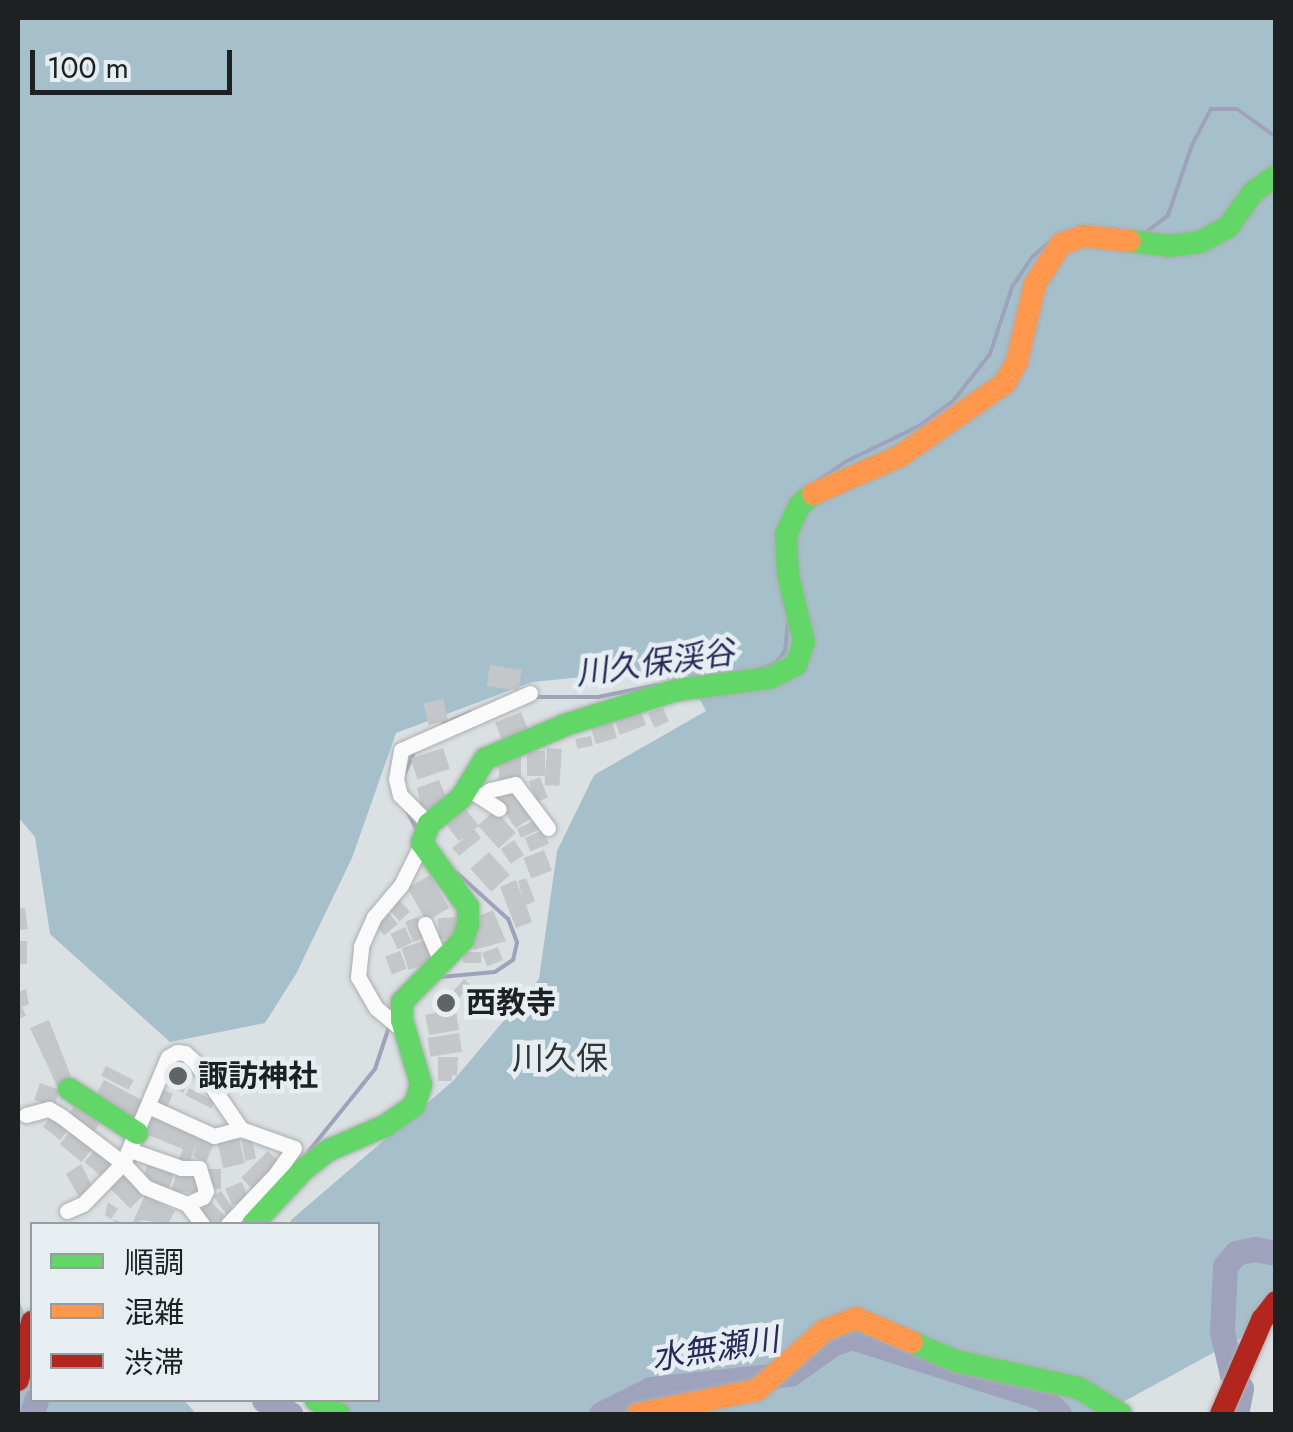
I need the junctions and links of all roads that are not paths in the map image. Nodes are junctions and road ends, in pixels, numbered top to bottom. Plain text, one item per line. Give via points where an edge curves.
1 (1276, 176) edge
2 (530, 693) dead end
3 (474, 793) junction
4 (500, 809) dead end
5 (548, 828) dead end
6 (426, 834) junction
7 (425, 924) dead end
8 (440, 959) junction
9 (406, 1033) junction
10 (68, 1090) dead end
11 (148, 1106) junction
12 (26, 1115) dead end
13 (241, 1130) junction
14 (130, 1148) junction
15 (187, 1204) junction
16 (66, 1211) dead end
17 (200, 1222) edge
18 (241, 1222) edge
19 (1276, 1302) edge
20 (30, 1330) edge
21 (18, 1380) edge
22 (638, 1414) edge
23 (1121, 1414) edge
24 (1221, 1414) edge

1 - 3 street via 1254,190 1228,227 1200,242 1168,246 1084,236 1061,244 1035,284 1017,361 1005,383 890,462 799,506 786,534 804,642 796,665 770,678 677,690 511,746 485,760
2 - 6 street via 401,750 400,795
3 - 4 street
3 - 5 street via 515,784
3 - 6 street
6 - 8 street via 468,907 463,940
6 - 9 street via 402,885 374,918 358,977 376,1008
7 - 8 street
8 - 9 street via 402,1002
9 - 18 street via 421,1084 414,1106 329,1150
10 - 14 street
11 - 13 street via 214,1136
11 - 13 street via 168,1056 185,1053
11 - 14 street
12 - 14 street via 50,1109
13 - 18 street via 294,1148
14 - 15 street via 145,1186
14 - 15 street via 199,1168 206,1191
14 - 16 street via 82,1204
15 - 17 street
19 - 24 street
20 - 21 street
22 - 23 street via 772,1377 825,1330 856,1318 956,1361 1080,1388

